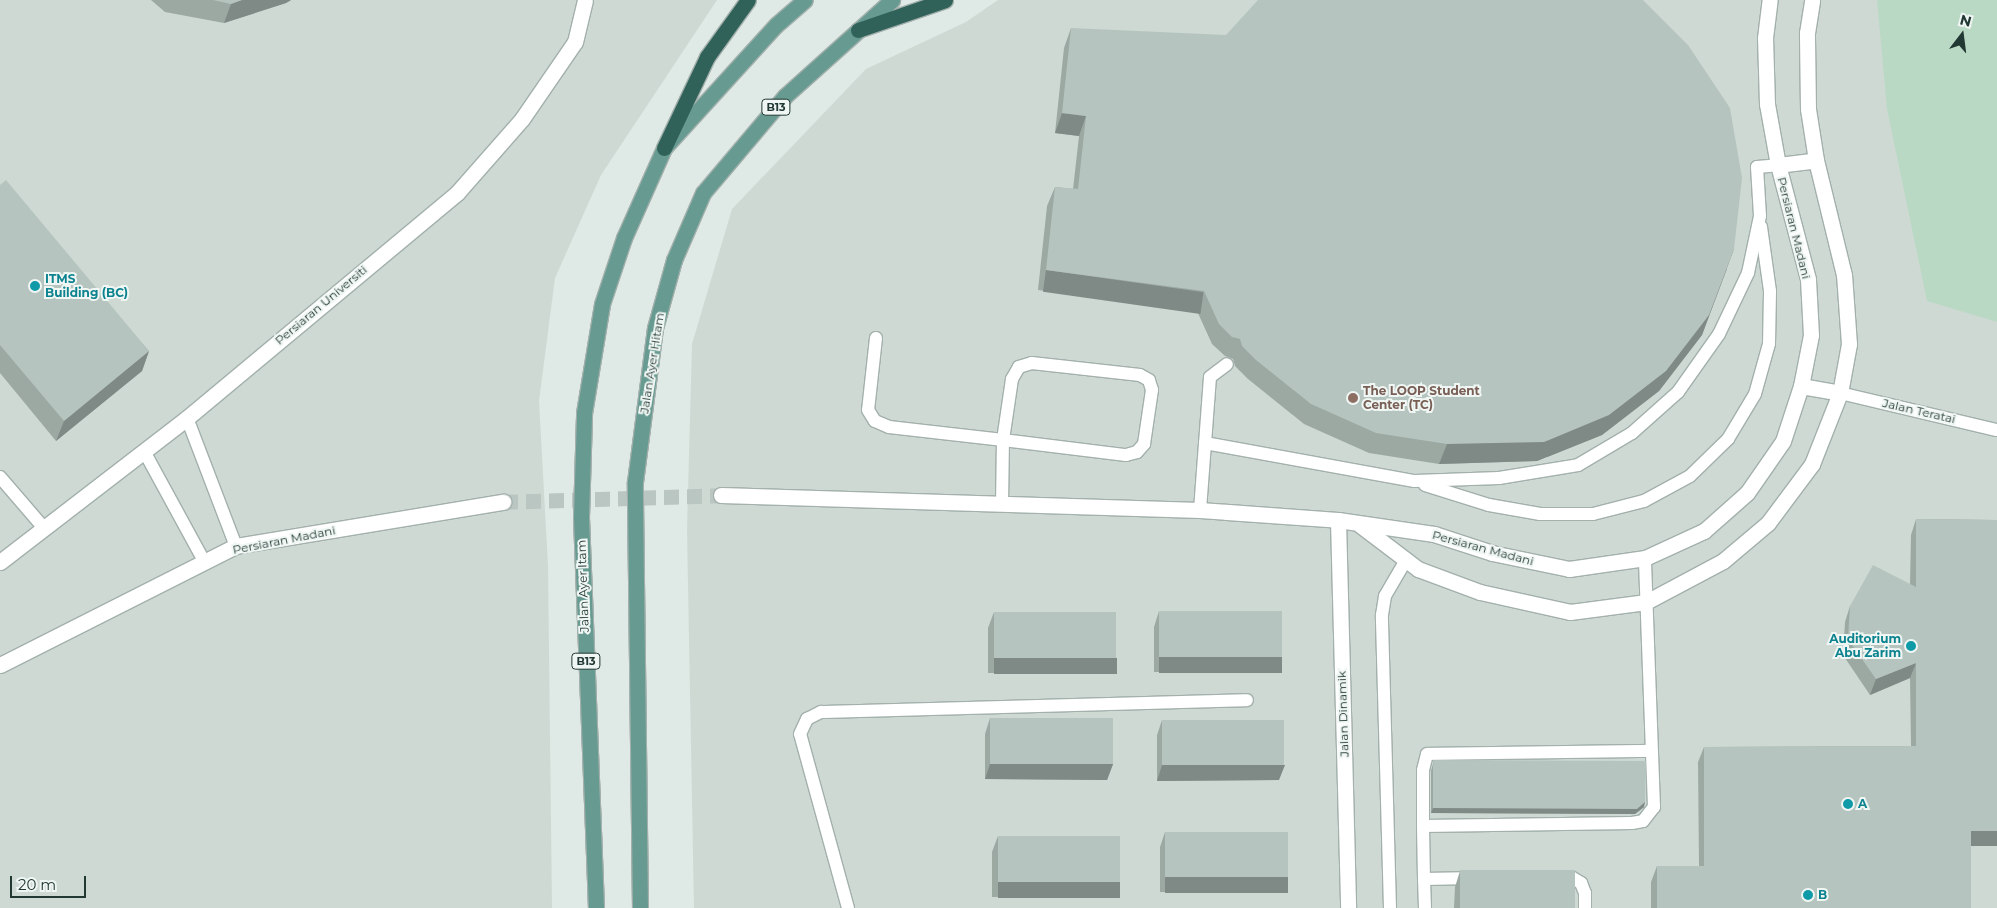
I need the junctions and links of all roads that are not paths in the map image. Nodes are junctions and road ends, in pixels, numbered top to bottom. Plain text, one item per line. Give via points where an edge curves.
1 (585, 0) edge
2 (748, 0) edge
3 (805, 0) edge
4 (892, 0) edge
5 (945, 0) edge
6 (1770, 0) edge
7 (1812, 0) edge
8 (858, 30) junction
9 (664, 148) junction
10 (1816, 160) junction
11 (1778, 165) junction
12 (1760, 216) junction
13 (876, 338) dead end
14 (1227, 364) dead end
15 (1801, 386) junction
16 (1840, 393) junction
17 (187, 418) junction
18 (1997, 430) edge
19 (1003, 440) junction
20 (1205, 443) junction
21 (144, 451) junction
22 (0, 477) edge
23 (1415, 482) junction
24 (721, 495) tunnel mouth
25 (503, 502) tunnel mouth
26 (1002, 502) junction
27 (1200, 510) junction
28 (1338, 520) junction
29 (1358, 524) junction
30 (43, 527) junction
31 (236, 546) junction
32 (1645, 558) junction
33 (1406, 560) junction
34 (204, 561) junction
35 (0, 562) edge
36 (1646, 602) junction
37 (0, 665) edge
38 (1247, 700) dead end
39 (1651, 751) junction
40 (1423, 826) junction
41 (1492, 878) edge
42 (1551, 878) edge
43 (1424, 879) junction
44 (596, 908) edge
45 (640, 908) edge
46 (848, 908) edge
47 (1348, 908) edge
48 (1390, 908) edge
49 (1425, 908) edge
50 (1585, 908) edge

1 - 17 street, Persiaran Universiti via 575,42 522,119 457,193
2 - 9 highway via 707,56
3 - 9 main road, B13 via 776,25
4 - 8 main road, Jalan Ayer Hitam / B13
5 - 8 highway
6 - 11 street, Persiaran Madani via 1766,38 1767,104
7 - 10 street via 1807,33 1808,108
8 - 45 main road, Jalan Ayer Hitam / B13 via 785,96 703,193 674,260 655,328 635,482
9 - 44 main road, Jalan Ayer Itam / B13 via 624,238 602,304 584,413 581,518
10 - 11 street
10 - 16 street via 1844,275 1850,344
11 - 12 lane via 1756,167
11 - 15 street, Persiaran Madani via 1808,279 1811,335
12 - 23 lane via 1748,273 1719,334 1678,392 1632,434 1578,465 1499,478
12 - 23 lane via 1770,291 1769,344 1755,394 1728,439 1690,476 1644,501 1593,514 1540,514 1488,505
13 - 19 lane via 868,410 876,421 889,427
14 - 20 lane via 1210,377
15 - 16 street
15 - 32 street, Persiaran Madani via 1783,441 1747,493 1704,531
16 - 18 lane, Jalan Teratai
16 - 36 street via 1812,464 1768,523 1724,561
17 - 21 street, Persiaran Universiti
17 - 31 lane
19 - 19 lane via 1012,379 1019,367 1032,363 1140,374 1149,380 1152,390 1144,444 1136,452 1126,455
19 - 26 lane
20 - 23 lane
20 - 27 lane
21 - 30 street, Persiaran Universiti
21 - 34 lane
22 - 30 lane
24 - 26 street, Persiaran Madani
25 - 31 street, Persiaran Madani
26 - 27 street, Persiaran Madani
27 - 28 street, Persiaran Madani
28 - 29 street, Persiaran Madani
28 - 47 street, Jalan Dinamik
29 - 32 street, Persiaran Madani via 1434,534 1492,553 1569,569
29 - 33 street
30 - 35 street, Persiaran Universiti
31 - 34 street, Persiaran Madani
32 - 36 lane
33 - 36 street via 1418,569 1480,592 1570,612
33 - 48 lane via 1385,596 1382,615
34 - 37 street, Persiaran Madani
36 - 39 lane
38 - 46 lane via 821,712 807,719 800,734
39 - 40 lane via 1654,807 1642,821
39 - 40 lane via 1427,754 1423,770
40 - 43 lane
41 - 43 lane
42 - 50 lane via 1571,877 1581,883
43 - 49 lane

